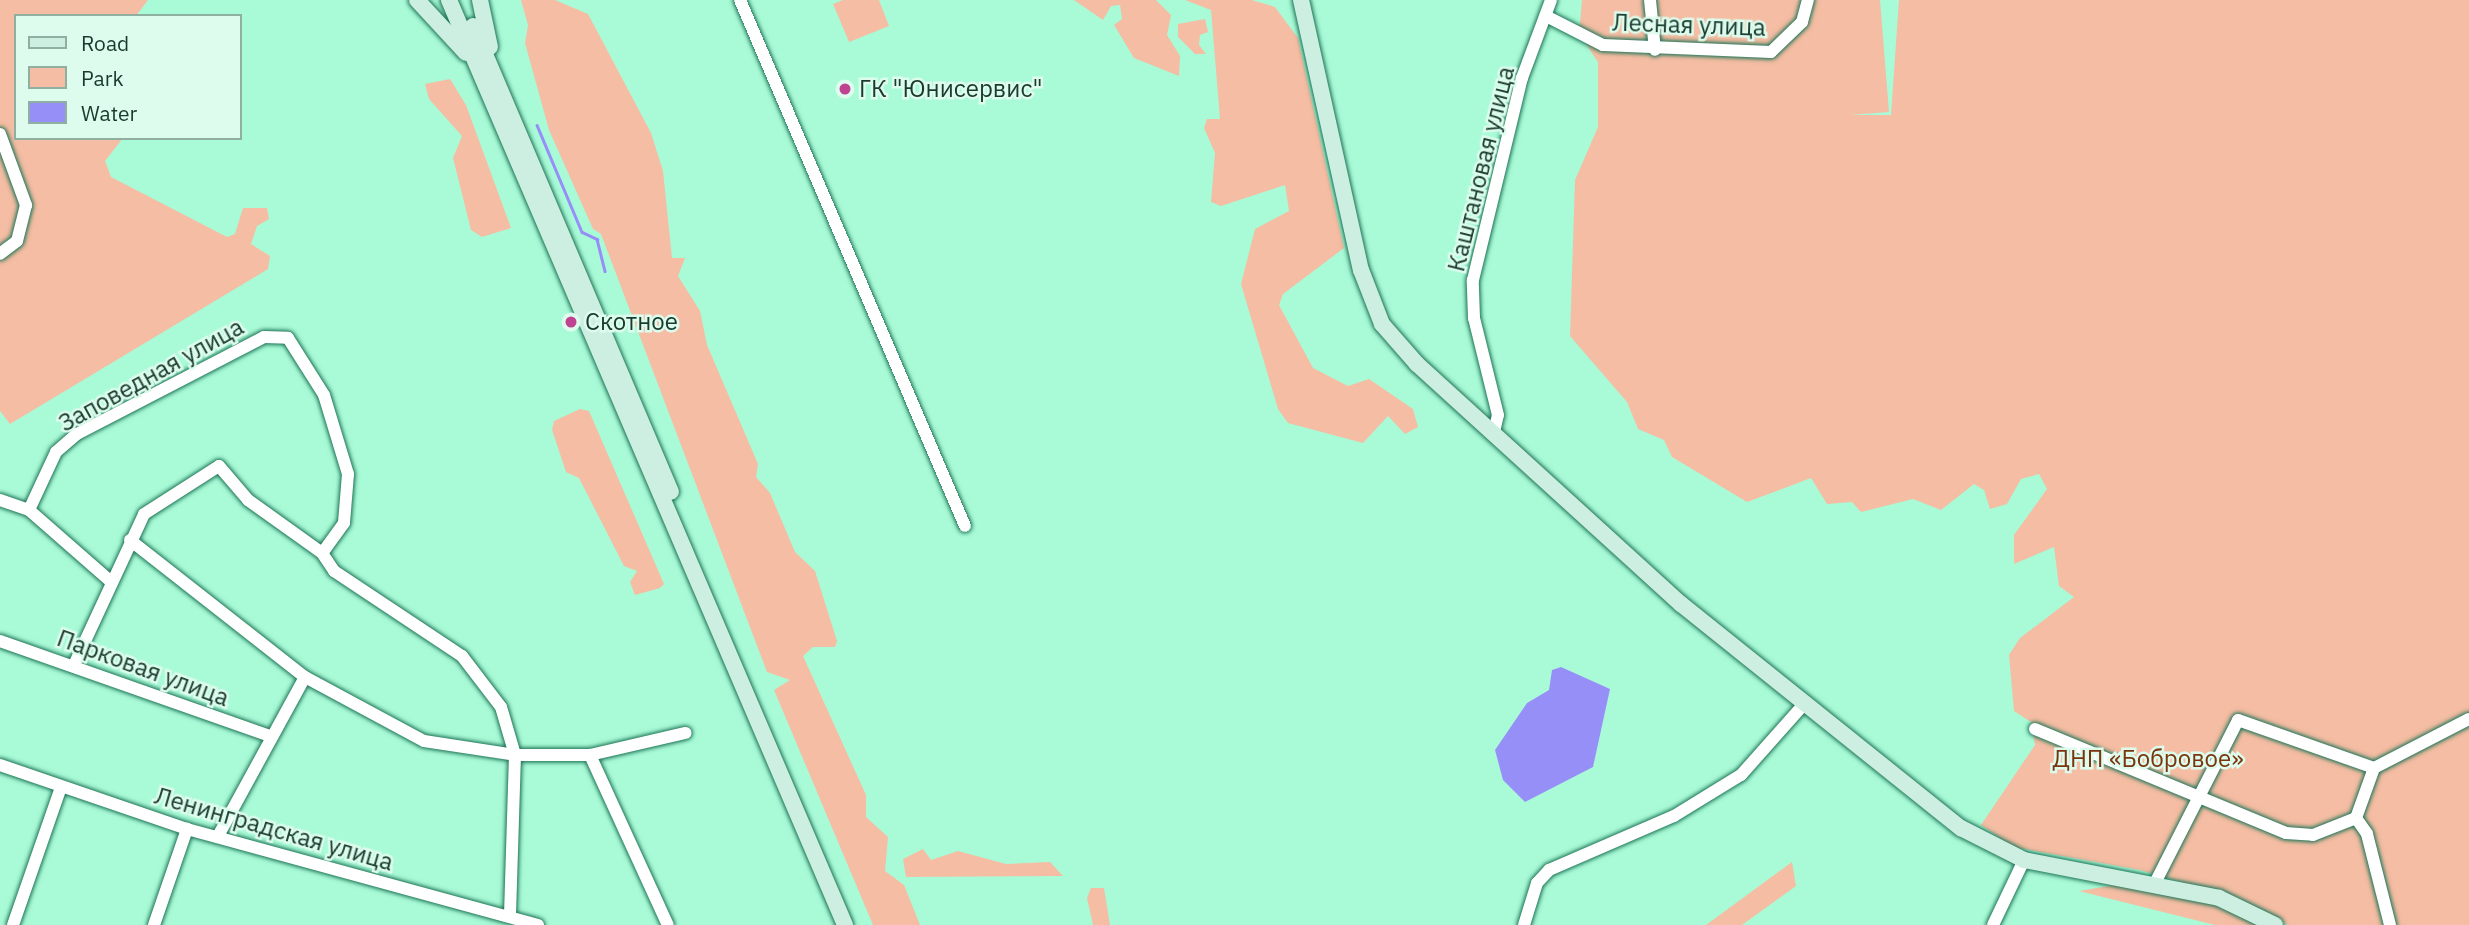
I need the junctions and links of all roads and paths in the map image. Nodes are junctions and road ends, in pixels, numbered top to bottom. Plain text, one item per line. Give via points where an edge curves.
1 (417, 0) edge
2 (449, 0) edge
3 (461, 0) edge
4 (480, 0) edge
5 (740, 0) edge
6 (1301, 0) edge
7 (1550, 0) edge
8 (1650, 0) edge
9 (1808, 0) edge
10 (1546, 16) junction
11 (1655, 50) junction
12 (491, 77) junction
13 (0, 134) edge
14 (0, 254) edge
15 (1494, 432) junction
16 (0, 500) edge
17 (29, 510) junction
18 (965, 526) dead end
19 (130, 540) junction
20 (322, 553) junction
21 (108, 580) junction
22 (0, 641) edge
23 (74, 665) junction
24 (305, 677) junction
25 (1805, 703) junction
26 (2469, 719) edge
27 (2035, 729) dead end
28 (685, 733) dead end
29 (272, 737) junction
30 (515, 755) junction
31 (590, 755) junction
32 (0, 765) edge
33 (2375, 768) junction
34 (61, 787) junction
35 (2199, 798) junction
36 (2356, 818) junction
37 (187, 829) junction
38 (218, 836) junction
39 (2024, 860) junction
40 (2154, 885) junction
41 (510, 917) junction
42 (13, 925) edge
43 (154, 925) edge
44 (538, 925) edge
45 (668, 925) edge
46 (845, 925) edge
47 (1524, 925) edge
48 (1993, 925) edge
49 (2275, 925) edge
50 (2390, 925) edge

1 - 12 main road
2 - 12 main road
3 - 12 main road
4 - 12 main road
5 - 18 street
6 - 15 main road via 1330,150 1361,270 1382,324
7 - 10 street, Каштановая улица
8 - 11 street
9 - 11 street, Лесная улица via 1802,22 1771,52
10 - 11 street, Лесная улица via 1603,45
10 - 15 street, Каштановая улица via 1522,78 1473,280 1474,318 1499,415
12 - 46 main road
13 - 14 street via 26,205 17,241
15 - 25 main road via 1681,604
16 - 17 street
17 - 20 street, Заповедная улица via 56,452 77,434 264,337 288,338 324,396 348,474 344,523
17 - 21 street
19 - 20 street via 153,504 219,466 248,500
19 - 21 street
19 - 24 street
20 - 30 street via 334,571 463,656 501,707
21 - 23 street
22 - 23 street, Парковая улица
23 - 29 street, Парковая улица
24 - 29 street
24 - 30 street via 424,741
25 - 39 main road via 1961,828
25 - 47 street via 1741,775 1674,816 1549,870 1537,883
26 - 33 street
27 - 35 street
28 - 31 street
29 - 38 street
30 - 31 street
30 - 41 street
31 - 45 street
32 - 34 street, Ленинградская улица
33 - 35 street via 2238,720
33 - 36 street
34 - 37 street, Ленинградская улица
34 - 42 street
35 - 36 street via 2286,833 2313,835
35 - 40 street
36 - 50 street via 2367,834
37 - 38 street, Ленинградская улица
37 - 43 street
38 - 41 street, Ленинградская улица
39 - 40 main road
39 - 48 street
40 - 49 main road via 2220,898
41 - 44 street, Ленинградская улица

